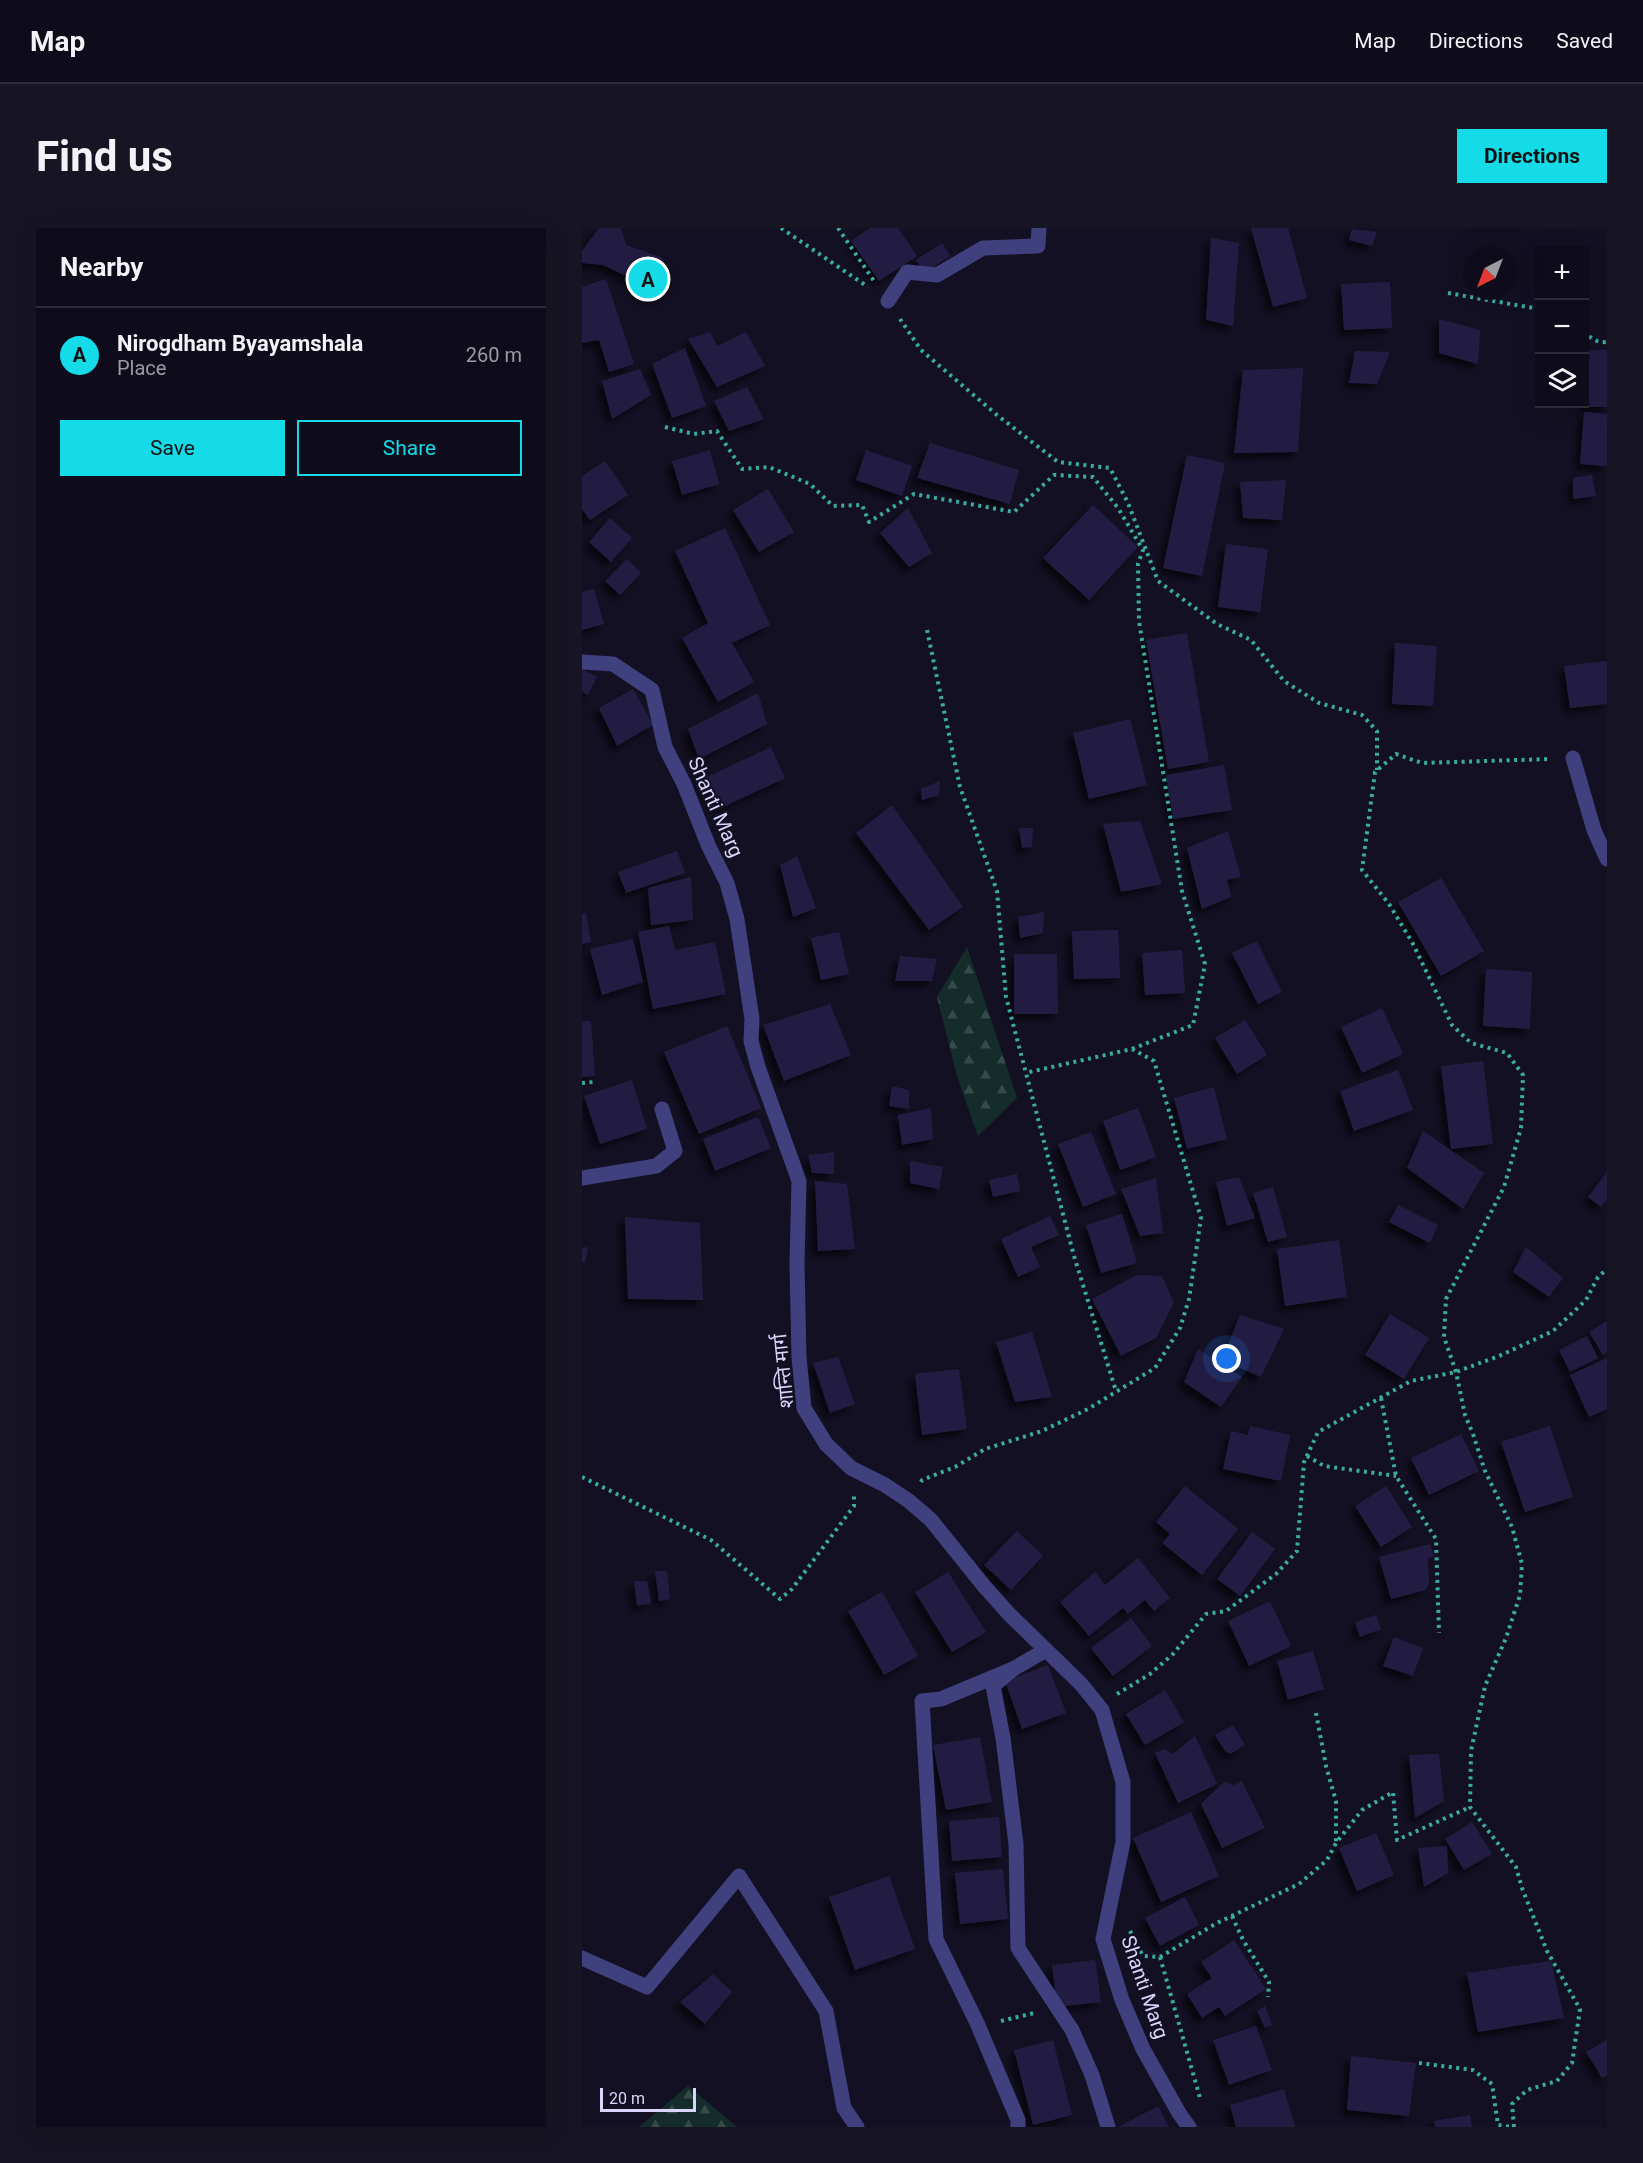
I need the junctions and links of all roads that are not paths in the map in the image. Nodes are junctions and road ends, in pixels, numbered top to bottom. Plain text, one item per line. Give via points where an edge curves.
1 (1039, 228) edge
2 (888, 302) road end
3 (582, 662) edge
4 (1574, 758) road end
5 (1607, 859) edge
6 (752, 1019) joint
7 (662, 1109) dead end
8 (582, 1178) edge
9 (1046, 1650) junction
10 (1013, 1669) junction
11 (1102, 1710) joint
12 (582, 1958) edge
13 (857, 2127) edge
14 (1018, 2127) edge
15 (1108, 2127) edge
16 (1189, 2127) edge

1 - 2 street via 1038,246 983,248 937,275 907,272
3 - 6 street, Shanti Marg via 613,664 652,690 665,747 727,883 737,919
4 - 5 street via 1594,830
6 - 9 street, शान्ति मार्ग via 751,1041 758,1068 799,1181 799,1357 804,1408 826,1444 851,1468 885,1485 931,1520 984,1586
7 - 8 street via 675,1151 656,1166
9 - 10 street
9 - 11 street, शान्ति मार्ग
10 - 14 street via 941,1700 922,1701 936,1939 977,2023
10 - 15 street via 993,1686 1017,1844 1018,1948 1072,2030 1092,2075
11 - 16 street, Shanti Marg via 1123,1782 1123,1842 1103,1939 1143,2049
12 - 13 street via 647,1987 739,1876 826,2011 844,2108

